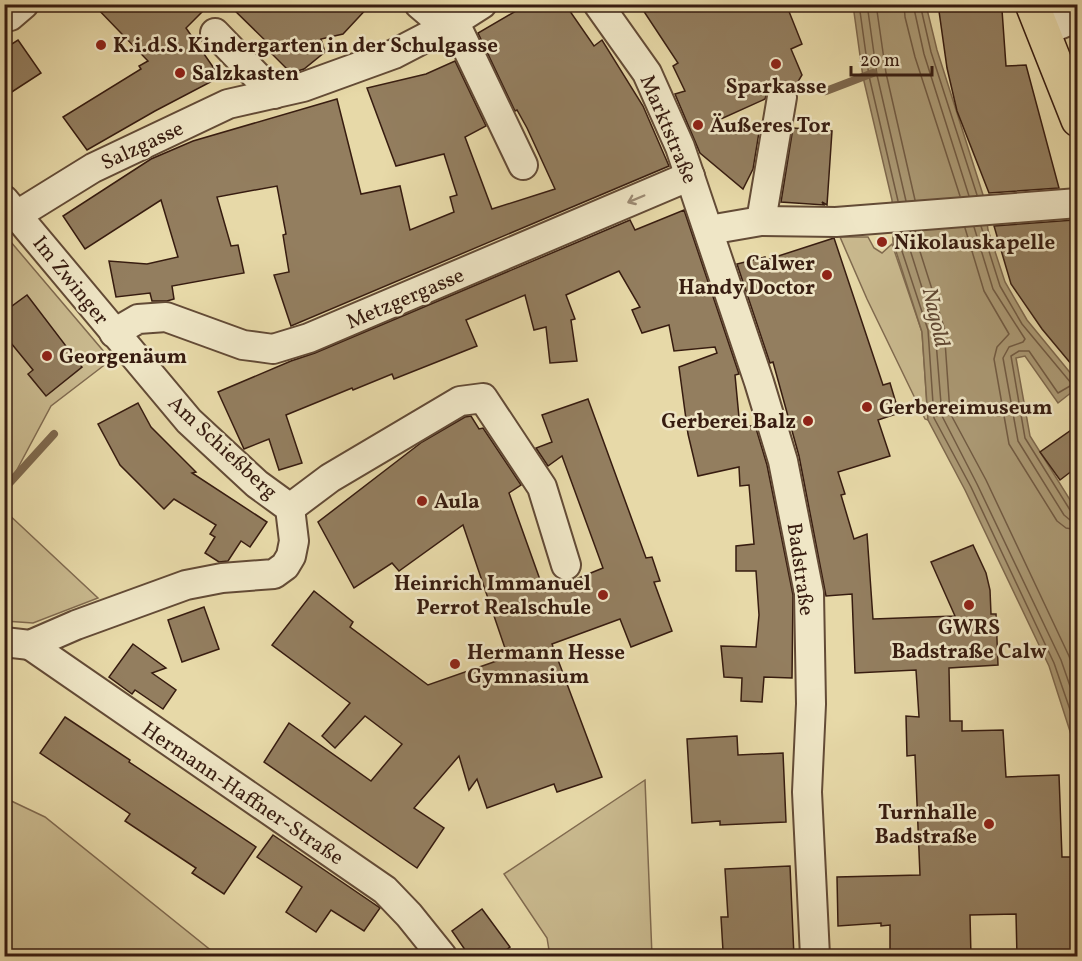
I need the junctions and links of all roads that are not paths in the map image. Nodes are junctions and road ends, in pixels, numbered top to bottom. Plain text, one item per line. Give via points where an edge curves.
1 (419, 4) edge
2 (482, 4) edge
3 (598, 4) edge
4 (1077, 17) edge
5 (1038, 18) edge
6 (450, 24) junction
7 (214, 33) dead end
8 (274, 94) junction
9 (782, 97) dead end
10 (1077, 120) edge
11 (523, 165) dead end
12 (690, 176) junction
13 (1077, 203) edge
14 (11, 207) edge
15 (761, 221) junction
16 (709, 230) junction
17 (114, 333) junction
18 (290, 508) junction
19 (566, 565) dead end
20 (17, 644) edge
21 (442, 957) edge
22 (815, 957) edge

1 - 6 street
2 - 6 street
3 - 12 street, Marktstraße via 647,73
4 - 5 street
5 - 10 main road
6 - 8 street, Salzgasse via 394,54
6 - 11 street
7 - 8 street
8 - 14 street, Salzgasse via 228,104
9 - 15 street
12 - 16 street, Marktstraße
12 -> 17 street, Metzgergasse via 309,338 273,349 243,345 166,317 138,319
13 - 15 street via 836,222
14 - 17 street, Im Zwinger
15 - 16 street
16 - 22 street, Badstraße via 783,461 808,593 812,704 807,792
17 - 18 street, Am Schießberg via 189,421 257,484
18 - 19 street via 330,478 460,401 483,398 542,487
18 - 20 street, Am Schießberg via 294,541 291,556 274,574 186,585
20 - 21 street, Hermann-Haffner-Straße via 385,890

